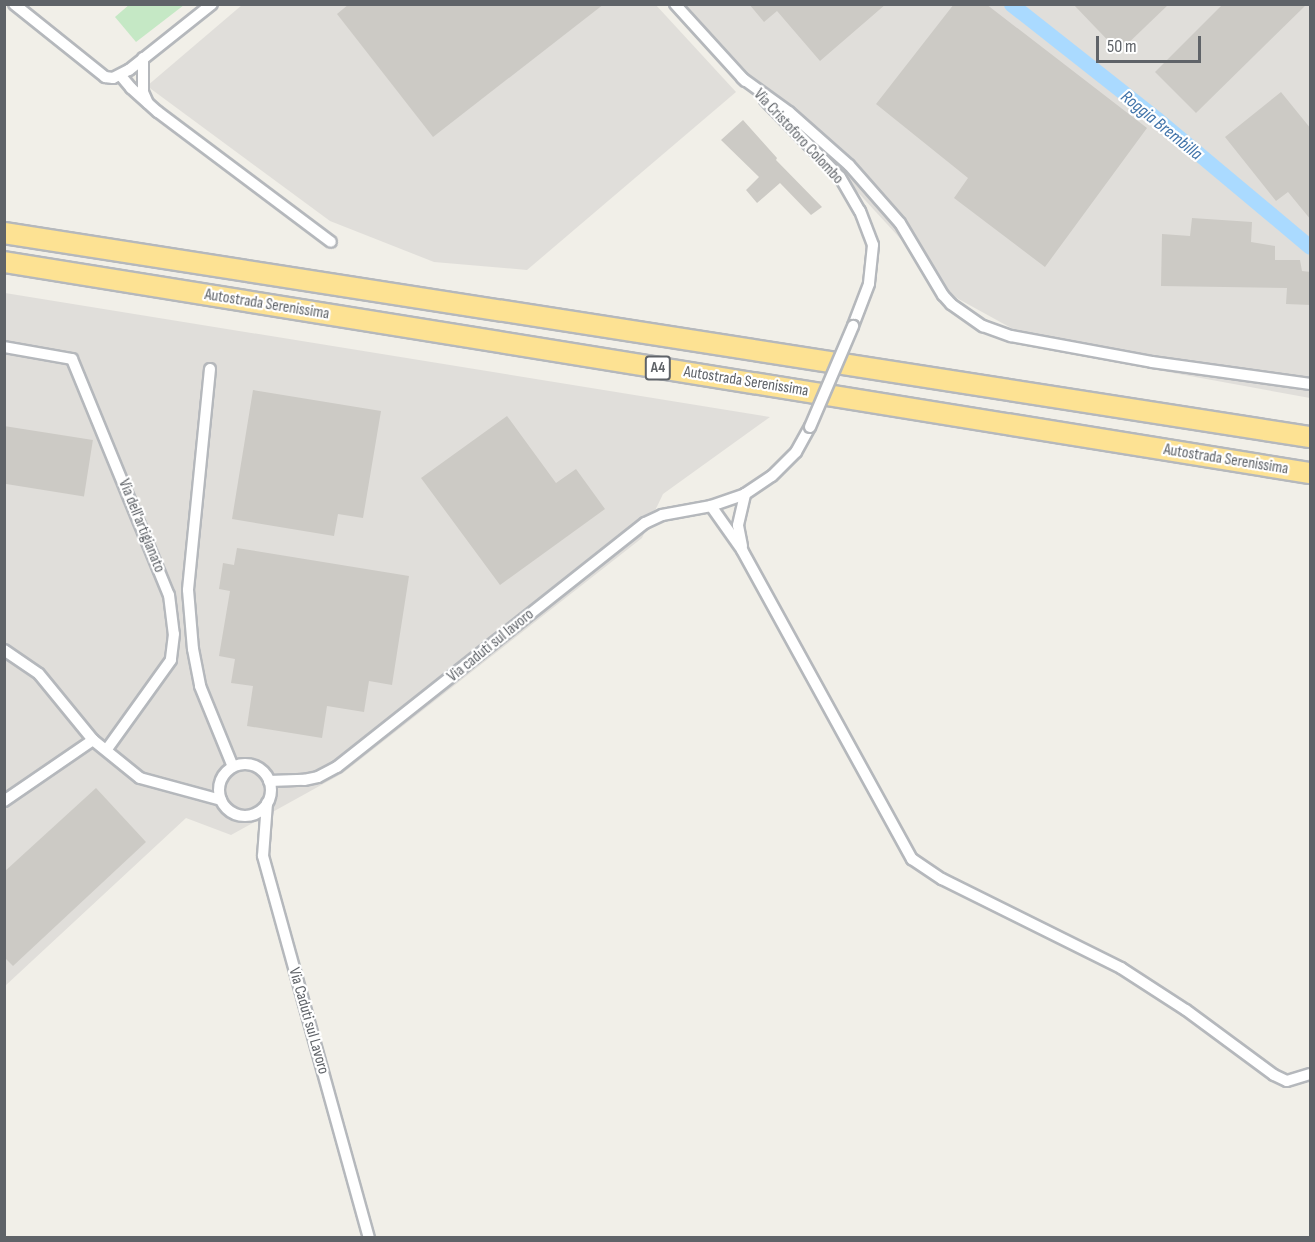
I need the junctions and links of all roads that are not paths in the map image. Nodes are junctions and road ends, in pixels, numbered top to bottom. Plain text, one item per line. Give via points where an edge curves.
1 (14, 4) edge
2 (212, 4) edge
3 (675, 4) edge
4 (144, 58) junction
5 (121, 76) junction
6 (742, 78) junction
7 (148, 103) junction
8 (4, 233) edge
9 (331, 242) dead end
10 (4, 262) edge
11 (4, 347) edge
12 (210, 369) dead end
13 (1311, 384) edge
14 (810, 427) joint
15 (1311, 436) edge
16 (1311, 473) edge
17 (745, 494) junction
18 (711, 506) junction
19 (742, 550) junction
20 (4, 650) edge
21 (93, 740) junction
22 (107, 749) junction
23 (233, 767) junction
24 (269, 781) junction
25 (221, 800) junction
26 (4, 801) edge
27 (267, 803) junction
28 (1311, 1074) edge
29 (369, 1238) edge

1 - 5 street via 105,77
2 - 4 street
3 - 6 street, Via Cristoforo Colombo
4 - 5 street
4 - 7 street via 143,92
5 - 7 street
6 - 13 street via 789,112 849,165 900,223 951,304 983,326 1152,362
6 - 14 street, Via Cristoforo Colombo, bridge via 840,177 860,211 873,245 869,284
7 - 9 street
8 - 15 highway, Autostrada Serenissima / A4
10 - 16 highway, Autostrada Serenissima / A4
11 - 22 street, Via dell'artigianato via 72,359 169,595 174,634 171,660
12 - 23 street via 188,590 200,686
14 - 17 street, Via caduti sul lavoro via 796,452 772,476
17 - 18 street, Via caduti sul lavoro
17 - 19 street via 738,525
18 - 19 street
18 - 24 street, Via caduti sul lavoro via 662,515 645,523 337,767 304,780
19 - 28 street via 912,859 942,879 1121,968 1274,1075 1287,1081
20 - 21 street via 39,674
21 - 22 street
21 - 26 street
22 - 25 street via 140,778
23 - 24 street via 250,764 265,773
23 - 25 street via 222,777
24 - 27 street, Via Caduti sul Lavoro
25 - 27 street via 231,812 247,815
27 - 29 street, Via Caduti sul Lavoro via 262,856

